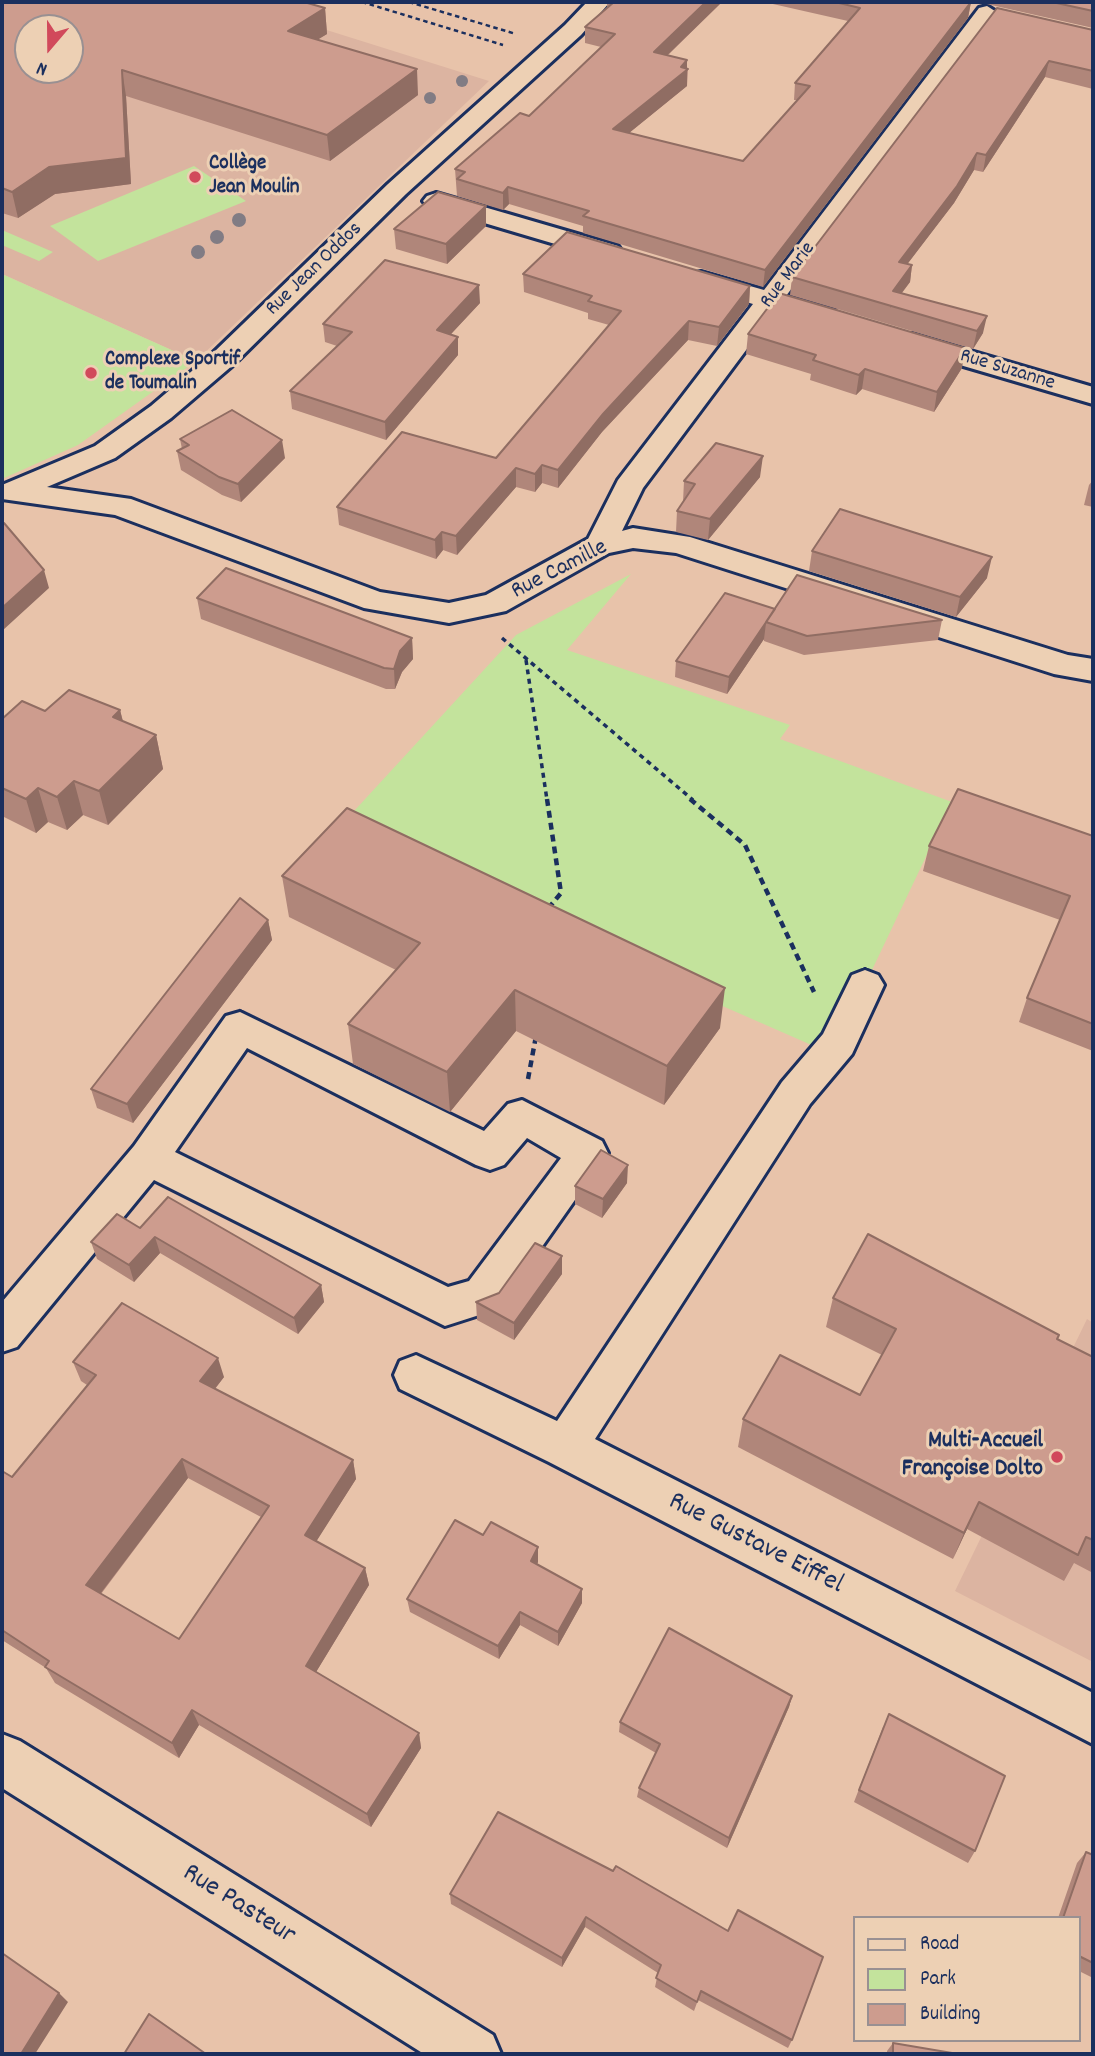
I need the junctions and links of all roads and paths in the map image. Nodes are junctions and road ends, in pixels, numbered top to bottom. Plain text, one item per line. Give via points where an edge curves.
1 (362, 2) edge
2 (409, 2) edge
3 (599, 2) edge
4 (1013, 19) edge
5 (524, 36) dead end
6 (515, 48) dead end
7 (397, 189) junction
8 (637, 261) edge
9 (677, 273) edge
10 (771, 300) junction
11 (846, 323) edge
12 (885, 334) edge
13 (1093, 396) edge
14 (105, 452) junction
15 (7, 494) edge
16 (110, 505) junction
17 (600, 545) junction
18 (468, 609) junction
19 (526, 659) junction
20 (1093, 670) edge
21 (544, 913) edge
22 (865, 985) dead end
23 (536, 1032) edge
24 (838, 1043) junction
25 (522, 1116) junction
26 (148, 1158) junction
27 (2, 1333) edge
28 (416, 1375) dead end
29 (565, 1447) junction
30 (1093, 1719) edge
31 (2, 1759) edge
32 (474, 2054) edge

1 - 6 path
2 - 5 path
3 - 7 street, Rue Jean Oddos
4 - 10 street, Rue Marie via 975,10
7 - 8 street
7 - 14 street, Rue Jean Oddos via 223,359
9 - 10 street
10 - 11 street
10 - 17 street, Rue Marie via 629,486
12 - 13 street, Rue Suzanne
14 - 15 street, Rue Jean Oddos
14 - 16 street via 93,481
15 - 16 street, Rue Camille
16 - 18 street, Rue Camille via 375,601 449,613
17 - 18 street, Rue Camille via 495,604
17 - 20 street, Rue Camille via 633,538 679,544 1066,666
18 - 19 path
19 - 21 path via 561,893
19 - 24 path via 746,845
22 - 24 street
23 - 25 path
24 - 29 street via 796,1093
25 - 26 street via 491,1153 240,1027
25 - 26 street via 589,1153 483,1296 445,1307
26 - 27 street
28 - 29 street, Rue Gustave Eiffel
29 - 30 street, Rue Gustave Eiffel
31 - 32 street, Rue Pasteur

